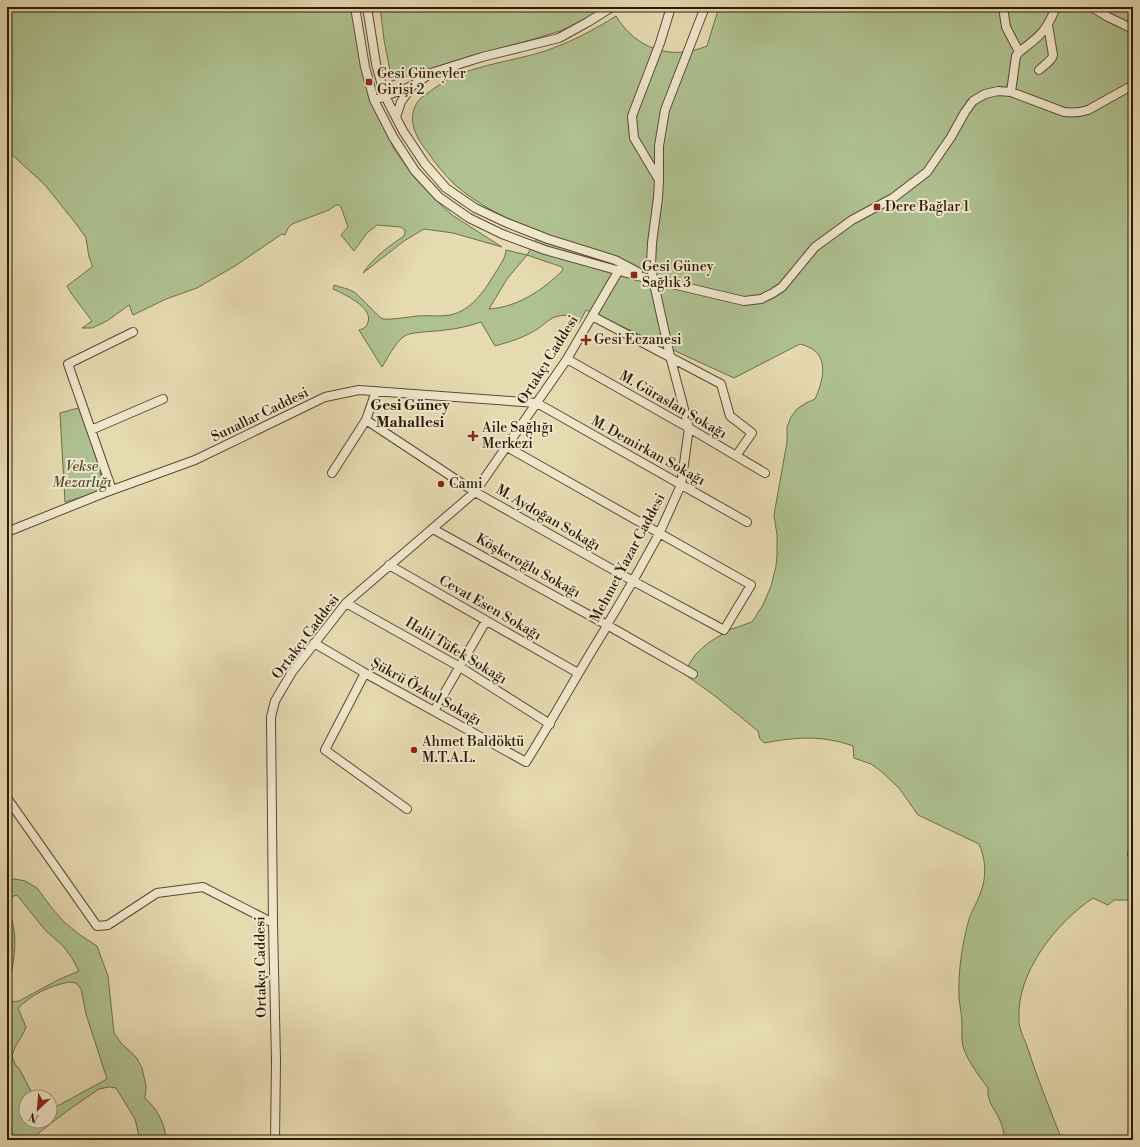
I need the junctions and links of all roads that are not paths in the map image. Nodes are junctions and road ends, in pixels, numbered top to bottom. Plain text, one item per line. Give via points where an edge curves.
1 (355, 7) edge
2 (367, 7) edge
3 (612, 7) edge
4 (671, 7) edge
5 (705, 7) edge
6 (1003, 7) edge
7 (1056, 7) edge
8 (1092, 7) edge
9 (1130, 7) edge
10 (1133, 11) edge
11 (1048, 25) junction
12 (1133, 28) edge
13 (1019, 52) junction
14 (1039, 70) dead end
15 (1133, 85) edge
16 (412, 86) junction
17 (1011, 92) junction
18 (385, 96) junction
19 (374, 100) junction
20 (396, 117) junction
21 (658, 180) junction
22 (619, 270) junction
23 (653, 279) junction
24 (592, 316) junction
25 (133, 332) dead end
26 (670, 356) junction
27 (567, 359) junction
28 (376, 391) junction
29 (163, 399) dead end
30 (537, 403) junction
31 (366, 420) junction
32 (689, 428) junction
33 (91, 430) junction
34 (507, 447) junction
35 (736, 456) junction
36 (332, 473) dead end
37 (765, 473) dead end
38 (681, 485) junction
39 (112, 490) junction
40 (475, 492) junction
41 (747, 522) dead end
42 (433, 529) junction
43 (7, 532) edge
44 (659, 534) junction
45 (389, 565) junction
46 (633, 581) junction
47 (346, 603) junction
48 (486, 621) junction
49 (607, 625) junction
50 (314, 643) junction
51 (460, 667) junction
52 (365, 673) junction
53 (578, 673) junction
54 (693, 674) dead end
55 (434, 711) junction
56 (550, 724) junction
57 (526, 762) joint
58 (7, 798) edge
59 (407, 809) dead end
60 (273, 923) junction
61 (275, 1140) edge

1 - 19 street via 365,67
2 - 18 street via 376,64
3 - 16 street via 559,38 431,73
4 - 21 street via 632,116 634,138
5 - 21 street, Mehmet Yazar Caddesi via 665,110 659,146
6 - 13 street via 1006,27
7 - 11 street
8 - 12 street
9 - 10 street
11 - 13 street via 1041,35
11 - 14 street via 1053,55
13 - 17 street via 1015,60
15 - 17 street via 1088,110 1076,113 1064,112
16 - 18 street
16 - 20 street via 401,102
17 - 23 street via 985,94 973,101 927,172 893,198 852,220 815,247 782,287 773,293 760,299 744,300
18 - 19 street
18 - 20 street
19 - 22 street via 415,172 439,197 470,218 502,234 545,250
20 - 23 street via 425,164 446,188 475,208 548,239 615,260
21 - 23 street, Mehmet Yazar Caddesi via 652,243
22 - 23 street
22 - 24 street, Ortakçı Caddesi
23 - 26 street, Mehmet Yazar Caddesi
24 - 26 street
24 - 27 street, Ortakçı Caddesi
25 - 33 street via 68,364
26 - 32 street, Mehmet Yazar Caddesi
26 - 35 street via 721,384 730,416 752,433
27 - 30 street, Ortakçı Caddesi
27 - 32 street, M. Güraslan Sokağı
28 - 30 street, Sunallar Caddesi
28 - 31 street
28 - 39 street, Sunallar Caddesi via 359,390 325,397 195,460
29 - 33 street
30 - 34 street, Ortakçı Caddesi
30 - 38 street, M. Demirkan Sokağı
31 - 36 street
31 - 40 street, M. Aydoğan Sokağı
32 - 35 street, M. Güraslan Sokağı
32 - 38 street, Mehmet Yazar Caddesi
33 - 39 street
34 - 40 street, Ortakçı Caddesi
34 - 44 street
35 - 37 street, M. Güraslan Sokağı
38 - 41 street, M. Demirkan Sokağı
38 - 44 street, Mehmet Yazar Caddesi
39 - 43 street, Sunallar Caddesi
40 - 42 street, Ortakçı Caddesi
40 - 46 street, M. Aydoğan Sokağı
42 - 45 street, Ortakçı Caddesi
42 - 49 street, Köşkeroğlu Sokağı
44 - 46 street, Mehmet Yazar Caddesi
44 - 46 street, M. Aydoğan Sokağı via 751,585 724,630
45 - 47 street, Ortakçı Caddesi
45 - 48 street, Cevat Esen Sokağı
46 - 49 street, Mehmet Yazar Caddesi
47 - 50 street, Ortakçı Caddesi
47 - 51 street, Halil Tüfek Sokağı
48 - 51 street
48 - 53 street, Cevat Esen Sokağı
49 - 53 street, Mehmet Yazar Caddesi
49 - 54 street, Köşkeroğlu Sokağı
50 - 52 street, Şükrü Özkul Sokağı
50 - 60 street, Ortakçı Caddesi via 292,672 275,701 271,718
51 - 55 street
51 - 56 street, Halil Tüfek Sokağı
52 - 55 street, Şükrü Özkul Sokağı
52 - 59 street via 325,750
53 - 56 street, Mehmet Yazar Caddesi
55 - 57 street, Şükrü Özkul Sokağı
56 - 57 street, Mehmet Yazar Caddesi
58 - 60 street via 97,926 108,925 157,892 203,887
60 - 61 street, Ortakçı Caddesi

